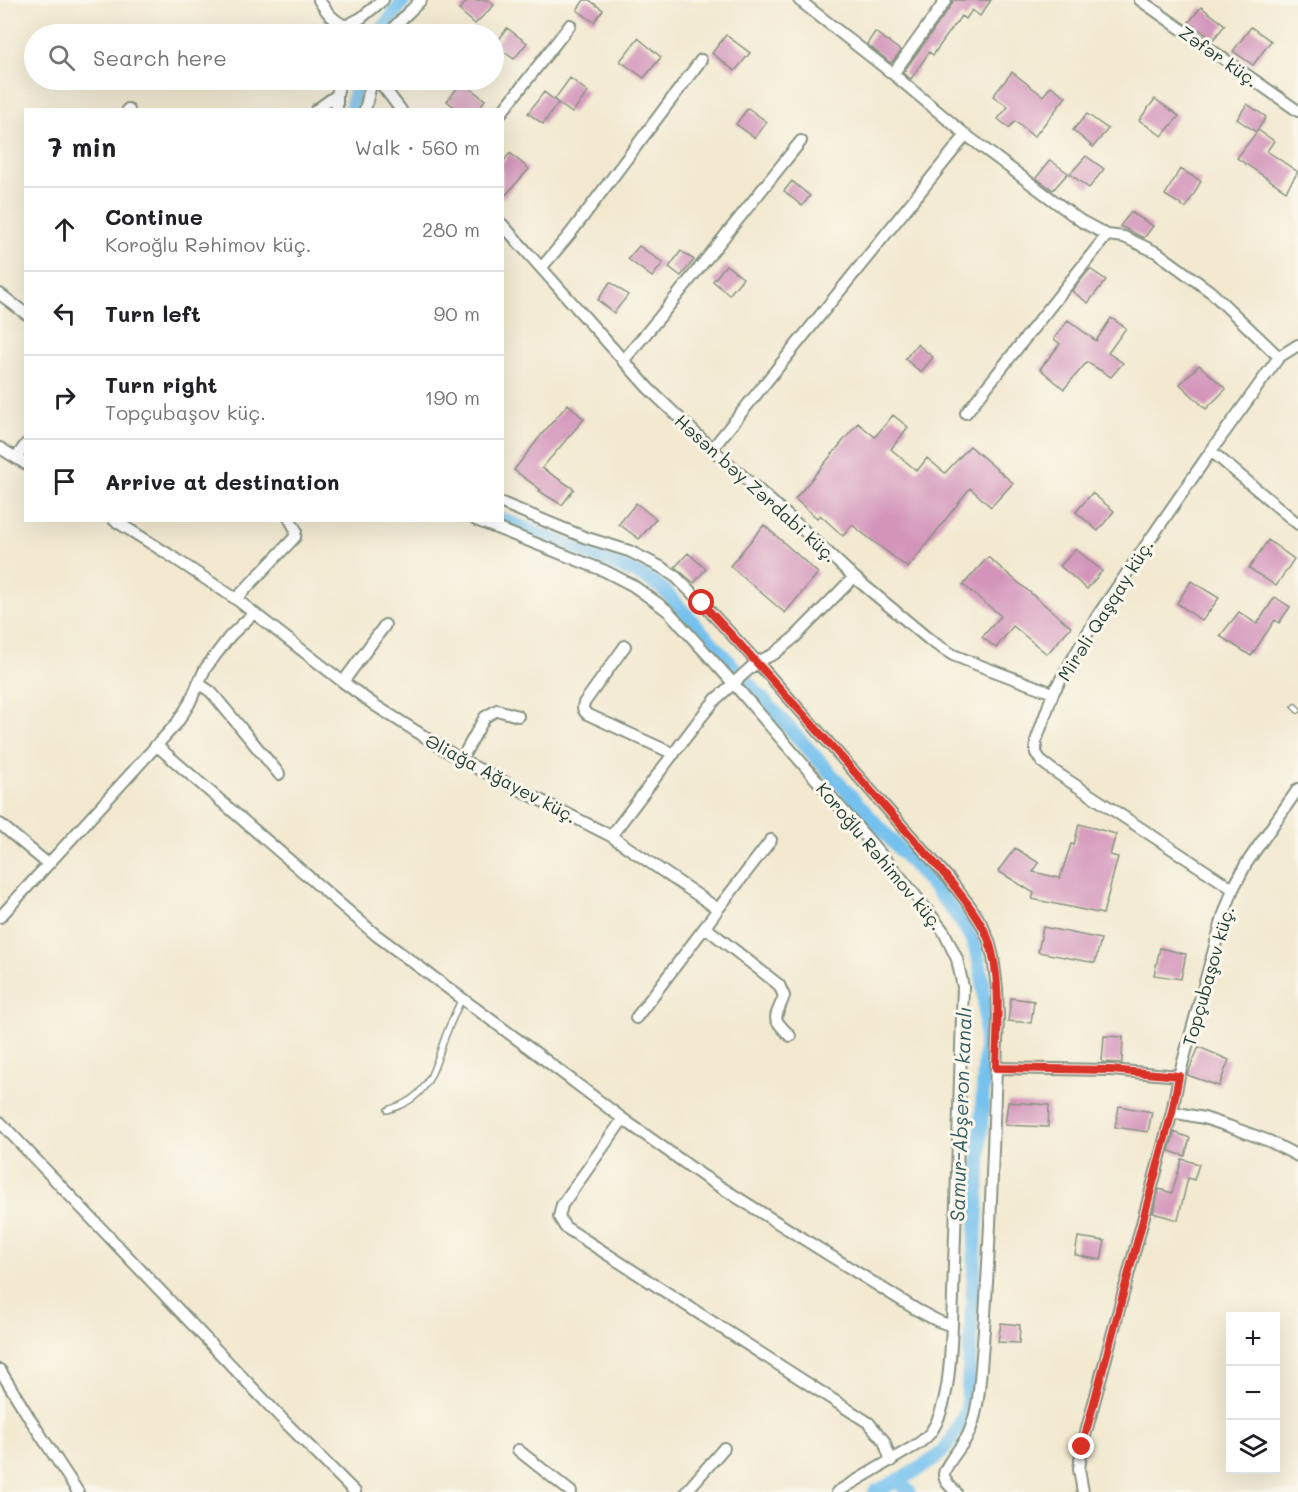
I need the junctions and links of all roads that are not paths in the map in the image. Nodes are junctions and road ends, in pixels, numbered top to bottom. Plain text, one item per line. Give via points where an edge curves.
1 (319, 0) edge
2 (382, 0) edge
3 (421, 0) edge
4 (799, 0) edge
5 (946, 0) edge
6 (1140, 0) edge
7 (340, 24) edge
8 (354, 24) edge
9 (397, 24) edge
10 (570, 25) dead end
11 (701, 60) dead end
12 (893, 74) junction
13 (338, 90) edge
14 (369, 90) edge
15 (386, 90) edge
16 (337, 95) junction
17 (319, 108) edge
18 (337, 108) edge
19 (365, 108) edge
20 (399, 108) edge
21 (504, 109) edge
22 (1298, 111) edge
23 (966, 135) junction
24 (801, 141) dead end
25 (504, 226) edge
26 (1107, 235) junction
27 (542, 267) junction
28 (0, 294) edge
29 (24, 312) edge
30 (1298, 345) edge
31 (1279, 357) junction
32 (623, 361) junction
33 (966, 413) dead end
34 (0, 448) edge
35 (712, 449) junction
36 (1212, 451) junction
37 (21, 461) edge
38 (504, 504) edge
39 (117, 522) edge
40 (291, 522) edge
41 (481, 522) edge
42 (1298, 524) edge
43 (854, 577) junction
44 (236, 599) junction
45 (254, 613) junction
46 (385, 625) dead end
47 (625, 646) dead end
48 (757, 662) junction
49 (343, 682) junction
50 (198, 683) junction
51 (733, 683) junction
52 (1053, 693) junction
53 (518, 716) dead end
54 (156, 745) junction
55 (674, 754) junction
56 (461, 760) junction
57 (279, 774) dead end
58 (1298, 789) edge
59 (0, 824) edge
60 (611, 836) junction
61 (771, 840) dead end
62 (48, 864) junction
63 (1233, 889) junction
64 (718, 909) junction
65 (0, 917) edge
66 (705, 927) junction
67 (462, 998) junction
68 (636, 1018) dead end
69 (789, 1036) dead end
70 (996, 1068) junction
71 (1179, 1076) junction
72 (388, 1110) dead end
73 (1172, 1112) junction
74 (622, 1119) junction
75 (0, 1122) edge
76 (1298, 1156) edge
77 (952, 1326) junction
78 (0, 1370) edge
79 (724, 1448) dead end
80 (518, 1450) dead end
81 (891, 1461) junction
82 (78, 1492) edge
83 (355, 1492) edge
84 (571, 1492) edge
85 (686, 1492) edge
86 (837, 1492) edge
87 (956, 1492) edge
88 (1083, 1492) edge

1 - 7 street
2 - 8 street
3 - 9 street
4 - 12 street
5 - 12 street
6 - 22 street, Zəfər küç.
10 - 21 street
11 - 27 street
12 - 23 street
13 - 16 street
14 - 19 street
15 - 20 street
16 - 17 street
16 - 18 street
23 - 26 street via 1081,221
23 - 35 street
24 - 32 street
25 - 27 street, Həsən bəy Zərdabi küç.
26 - 31 street via 1124,237 1158,253 1211,292
26 - 33 street
27 - 32 street, Həsən bəy Zərdabi küç.
28 - 29 street
30 - 31 street, Mirəli Qaşqay küç.
31 - 36 street, Mirəli Qaşqay küç.
32 - 35 street, Həsən bəy Zərdabi küç.
34 - 37 street
35 - 43 street, Həsən bəy Zərdabi küç.
36 - 42 street
36 - 52 street, Mirəli Qaşqay küç. via 1098,615
38 - 48 street, Koroğlu Rəhimov küç. via 661,567 676,577
39 - 44 street, Əliağa Ağayev küç.
40 - 44 street via 295,537
41 - 51 street, Koroğlu Rəhimov küç. via 632,585 669,612
43 - 48 street via 795,637
43 - 52 street, Həsən bəy Zərdabi küç. via 953,655
44 - 45 street, Əliağa Ağayev küç.
45 - 49 street, Əliağa Ağayev küç.
45 - 50 street via 217,652
46 - 49 street
47 - 55 street via 584,703 583,711
48 - 51 street
48 - 70 street, Koroğlu Rəhimov küç. via 949,879 982,925 993,957 997,988
49 - 56 street, Əliağa Ağayev küç.
50 - 54 street via 177,723
50 - 57 street via 211,692
51 - 55 street
51 - 77 street, Koroğlu Rəhimov küç. via 924,906 944,932 957,959 963,987
52 - 63 street, Mirəli Qaşqay küç. via 1036,741 1036,753 1042,762
53 - 56 street via 496,710 485,717
54 - 62 street
54 - 67 street via 376,934
55 - 60 street
56 - 60 street, Əliağa Ağayev küç.
58 - 63 street, Topçubaşov küç.
59 - 62 street
60 - 64 street, Əliağa Ağayev küç.
61 - 64 street
62 - 65 street
63 - 71 street, Topçubaşov küç.
64 - 66 street
66 - 68 street
66 - 69 street via 779,985 784,996 775,1016
67 - 72 lane via 426,1084 406,1103
67 - 74 street
70 - 71 street via 1111,1070
70 - 87 street, Koroğlu Rəhimov küç. via 978,1404 967,1437 944,1473 946,1482
71 - 73 street, Topçubaşov küç.
73 - 76 street via 1222,1124
73 - 88 street, Topçubaşov küç. via 1082,1447 1079,1469
74 - 77 street via 732,1195 917,1310
74 - 81 street via 562,1205 559,1216 566,1227 869,1423 884,1441
75 - 83 street
77 - 81 street, Koroğlu Rəhimov küç. via 949,1379 937,1421 925,1439
78 - 82 street
79 - 85 street
80 - 84 street
81 - 86 street, Koroğlu Rəhimov küç.

